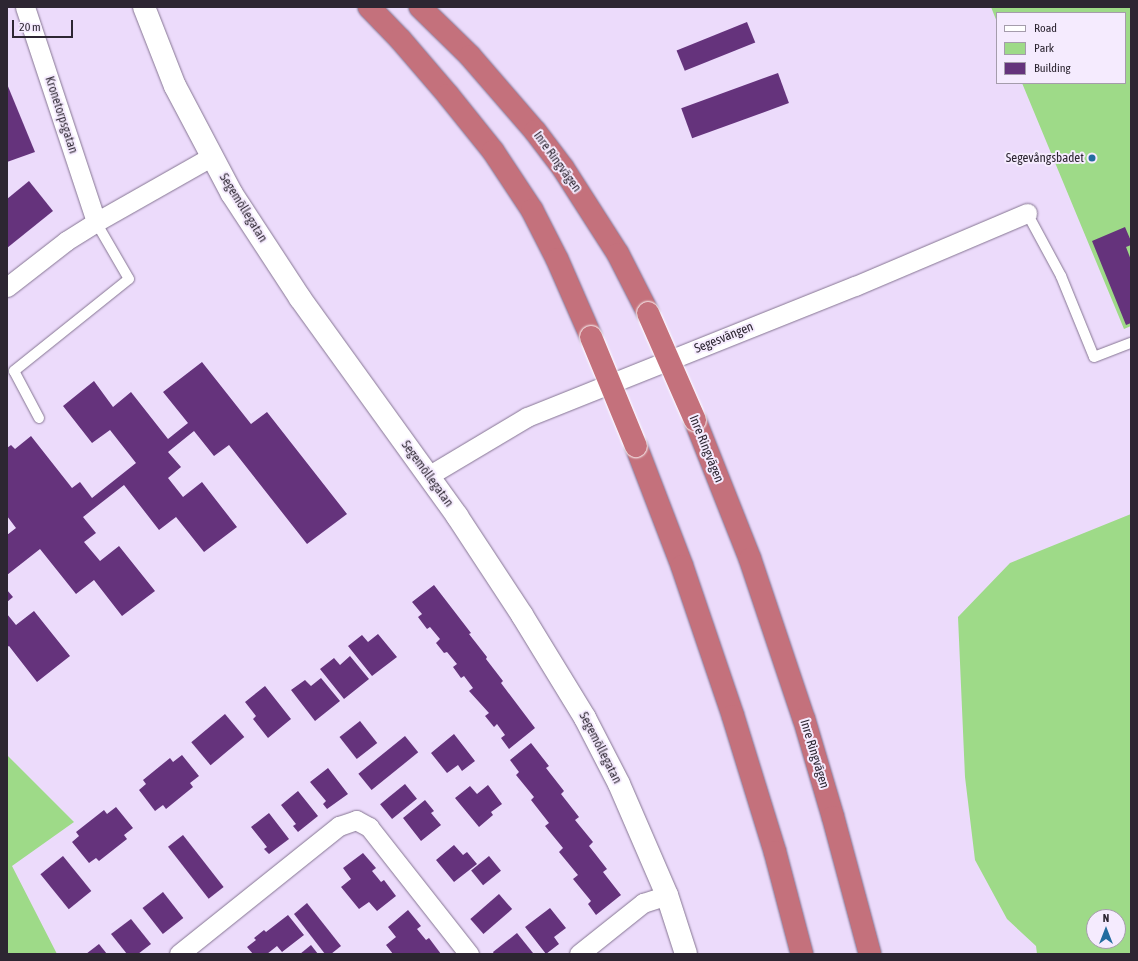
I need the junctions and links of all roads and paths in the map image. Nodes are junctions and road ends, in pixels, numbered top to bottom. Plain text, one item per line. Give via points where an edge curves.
1 (25, 7) edge
2 (144, 7) edge
3 (369, 7) edge
4 (420, 7) edge
5 (211, 157) junction
6 (1027, 213) joint
7 (96, 222) junction
8 (7, 287) edge
9 (1131, 343) edge
10 (39, 418) dead end
11 (428, 476) junction
12 (666, 895) junction
13 (179, 954) edge
14 (469, 954) edge
15 (579, 954) edge
16 (686, 954) edge
17 (802, 954) edge
18 (870, 954) edge

1 - 7 street, Kronetorpsgatan
2 - 5 street, Segemöllegatan via 175,86
3 - 17 highway, bridge via 448,95 493,151 532,210 557,259 636,446 682,566 733,716 775,852
4 - 18 highway, Inre Ringvägen, bridge via 470,56 535,131 563,168 618,254 648,313 695,420 750,559 804,719
5 - 7 street
5 - 11 street, Segemöllegatan via 300,298
6 - 9 lane via 1061,276 1094,357
6 - 11 street, Segesvängen via 855,286 527,416
7 - 8 street via 66,241
7 - 10 lane via 128,279 14,371
11 - 12 street, Segemöllegatan via 522,615 585,718 619,784
12 - 15 street via 643,903
12 - 16 street, Segemöllegatan
13 - 14 street via 339,826 356,820 369,827

